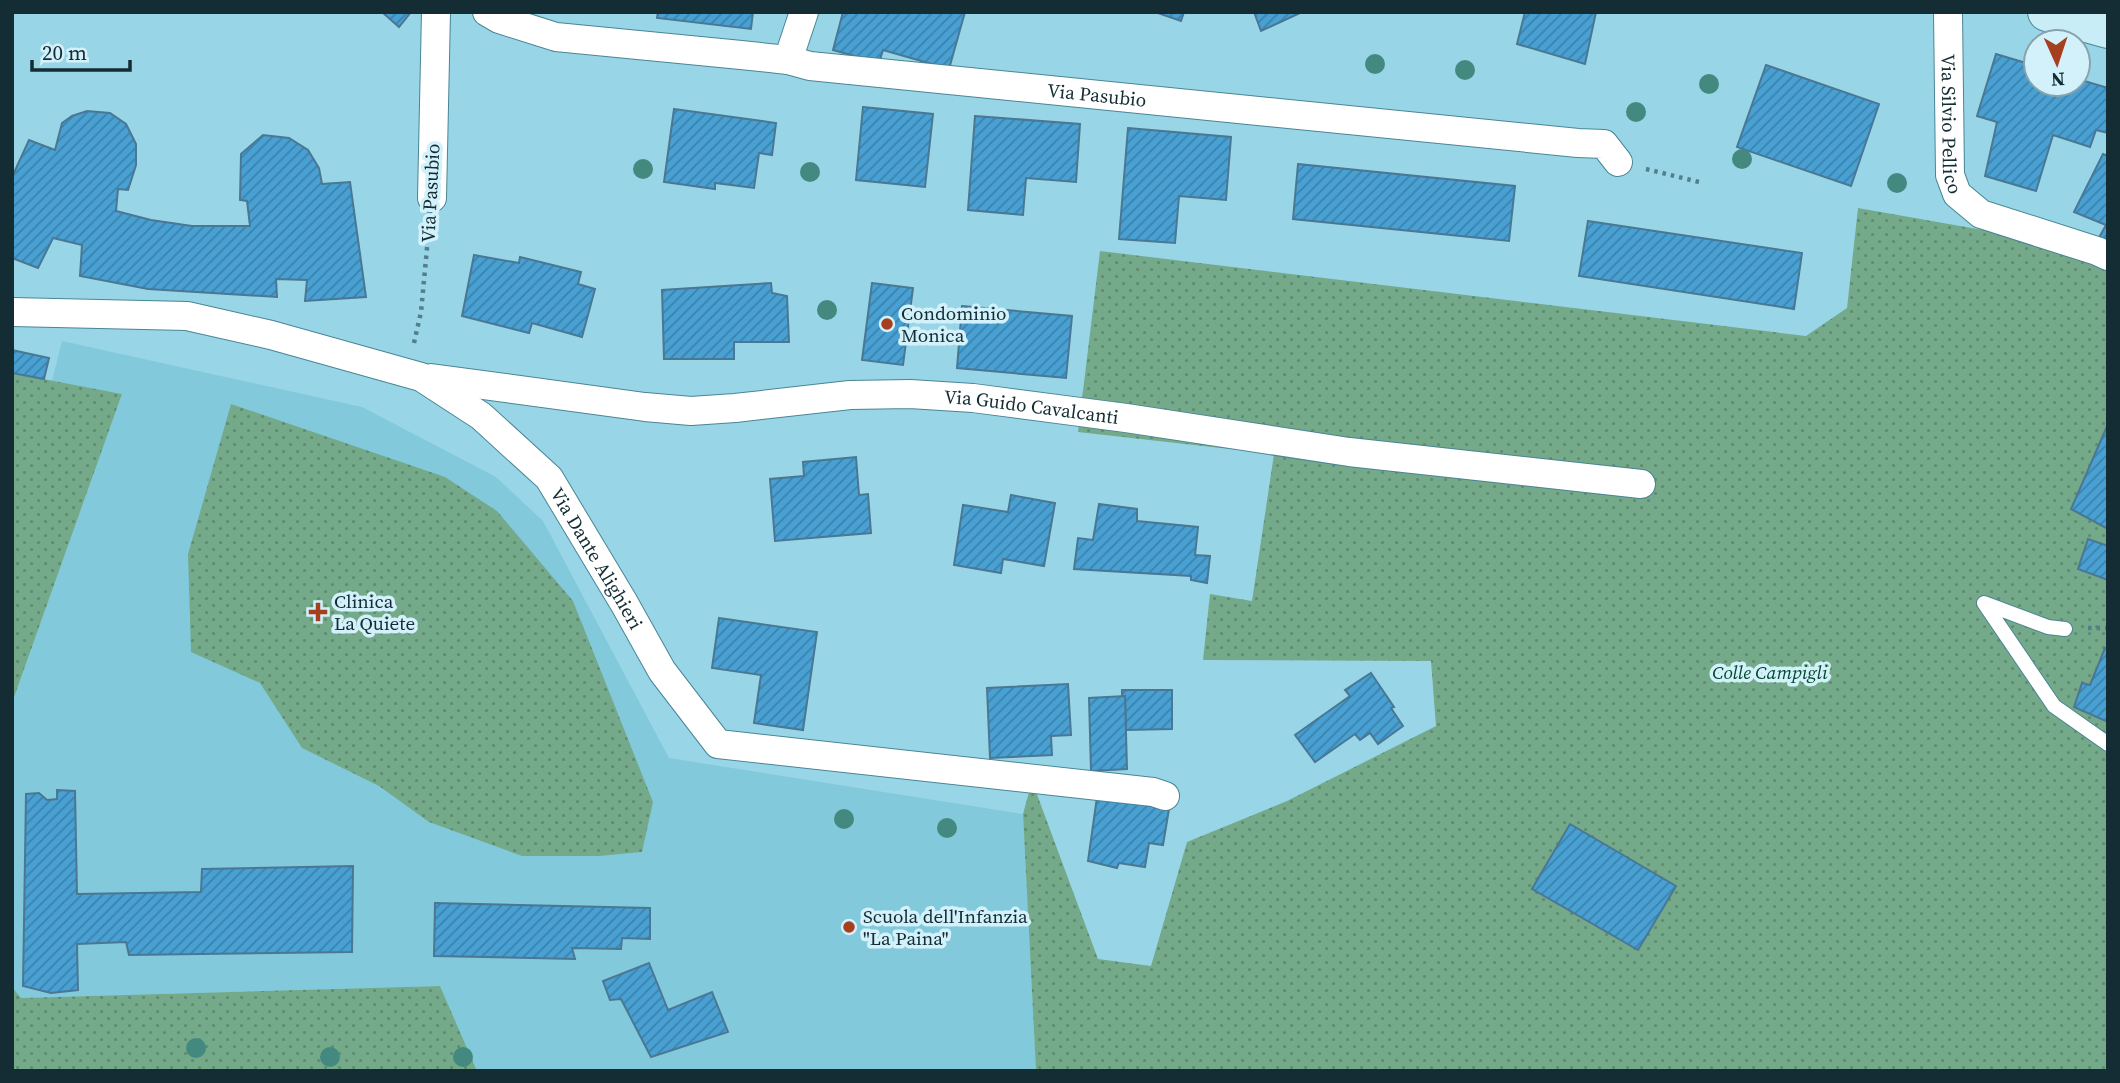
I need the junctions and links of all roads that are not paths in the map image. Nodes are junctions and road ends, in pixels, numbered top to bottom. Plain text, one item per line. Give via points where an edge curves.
1 (436, 12) edge
2 (487, 12) edge
3 (804, 12) edge
4 (1948, 12) edge
5 (2047, 12) edge
6 (2108, 29) edge
7 (788, 60) junction
8 (1618, 162) road end
9 (432, 198) road end
10 (2108, 256) edge
11 (12, 312) edge
12 (414, 375) junction
13 (1641, 484) dead end
14 (2065, 629) dead end
15 (2108, 744) edge
16 (1165, 796) dead end

1 - 9 street, Via Pasubio
2 - 7 street, Via Pasubio via 556,37
3 - 7 street
4 - 10 street, Via Silvio Pellico via 1950,175 1957,194 1981,214
5 - 6 street
7 - 8 street, Via Pasubio via 824,68 1604,144
11 - 12 street, Via Dante Alighieri via 187,316
12 - 13 street, Via Guido Cavalcanti via 691,411 850,395 973,398 1349,452
12 - 16 street, Via Dante Alighieri via 481,416 549,478 662,671 718,744
14 - 15 lane via 1984,603 2054,706

